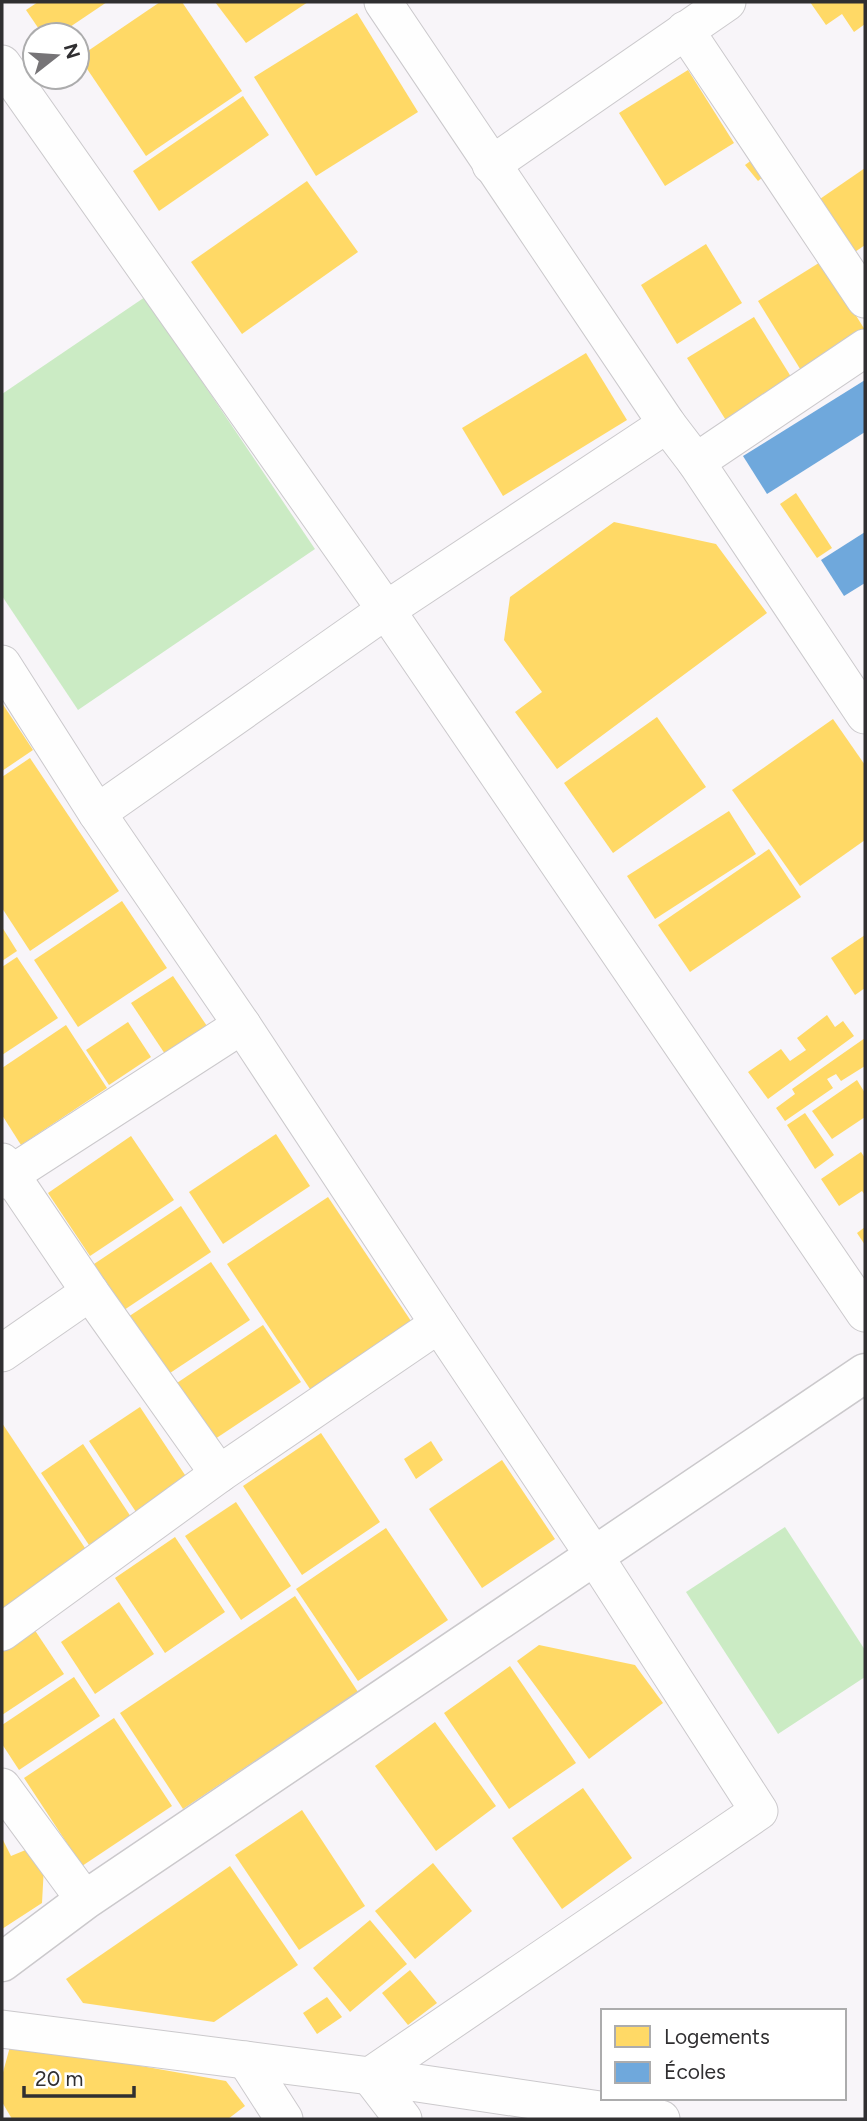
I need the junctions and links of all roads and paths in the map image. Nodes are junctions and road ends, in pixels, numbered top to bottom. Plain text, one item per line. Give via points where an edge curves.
1 (383, 2) edge
2 (727, 2) edge
3 (685, 30) junction
4 (2, 64) edge
5 (491, 165) junction
6 (865, 299) edge
7 (865, 348) edge
8 (667, 424) junction
9 (696, 463) junction
10 (386, 610) junction
11 (2, 664) edge
12 (865, 715) edge
13 (97, 813) junction
14 (242, 1024) junction
15 (4, 1172) edge
16 (90, 1292) junction
17 (865, 1313) edge
18 (439, 1324) junction
19 (2, 1353) edge
20 (865, 1373) edge
21 (219, 1474) junction
22 (595, 1557) junction
23 (2, 1632) edge
24 (2, 1787) edge
25 (85, 1900) junction
26 (2, 1962) edge
27 (2, 2029) edge
28 (246, 2060) junction
29 (370, 2076) junction
30 (285, 2119) edge
31 (403, 2119) edge
32 (661, 2119) edge

1 - 5 street
2 - 3 street
3 - 5 street
3 - 6 street
4 - 10 street
5 - 8 street
7 - 9 street
8 - 9 street
8 - 10 street
9 - 12 street
10 - 13 street
10 - 17 street
11 - 13 street
13 - 14 street
14 - 15 street
14 - 18 street
15 - 16 street
16 - 19 street
16 - 21 street
18 - 21 street
18 - 22 street
20 - 22 street
21 - 23 street
22 - 25 street
22 - 29 street via 759,1811
24 - 25 street
25 - 26 street
27 - 28 street
28 - 29 street
28 - 30 street
29 - 31 street
29 - 32 street

